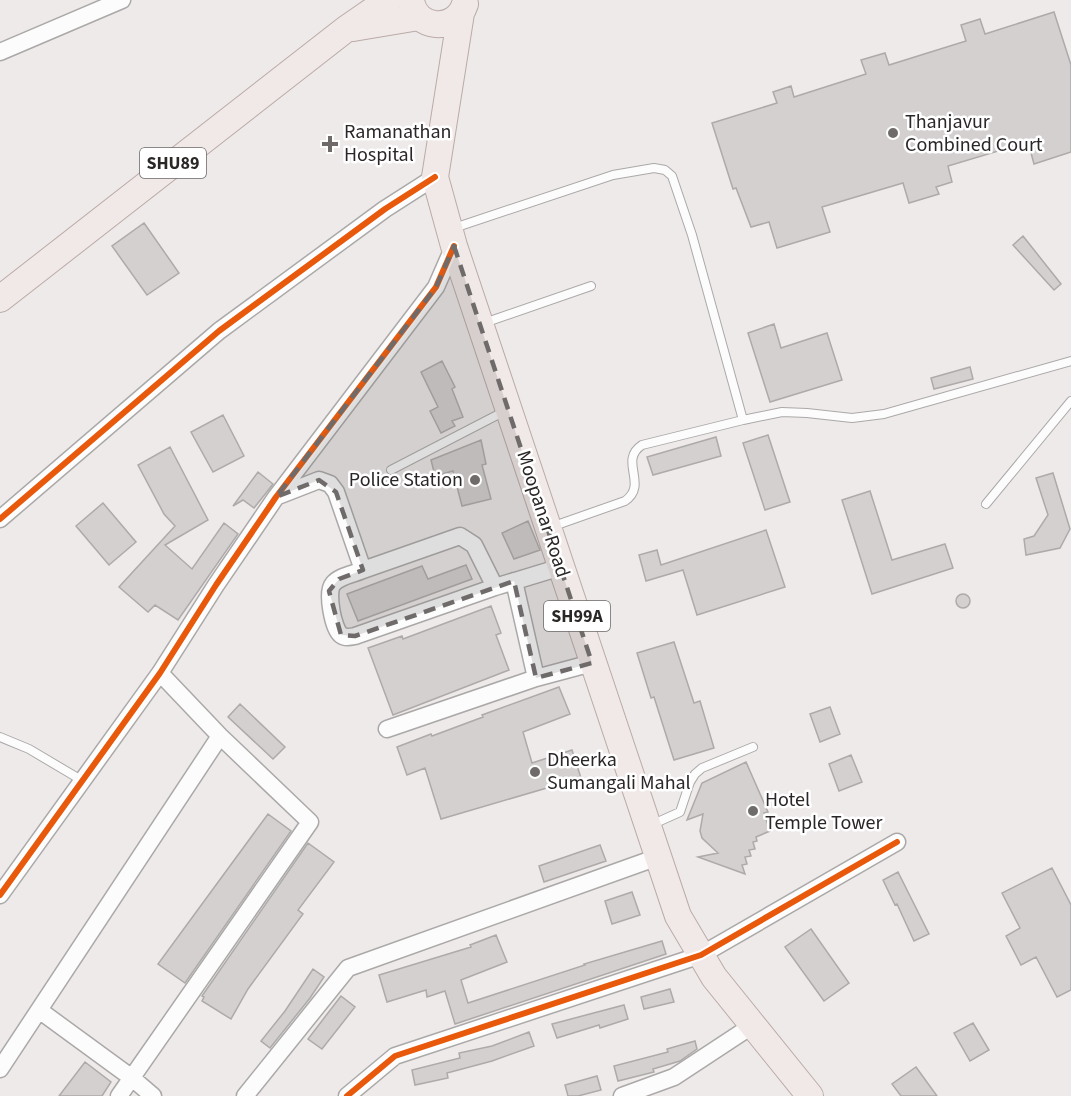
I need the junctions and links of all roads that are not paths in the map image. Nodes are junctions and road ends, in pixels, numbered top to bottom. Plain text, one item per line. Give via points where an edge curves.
1 (122, 0) edge
2 (388, 0) edge
3 (463, 7) edge
4 (421, 14) edge
5 (346, 29) junction
6 (0, 52) edge
7 (448, 100) junction
8 (435, 177) junction
9 (452, 238) junction
10 (591, 286) dead end
11 (0, 299) edge
12 (480, 324) junction
13 (1071, 361) edge
14 (1071, 401) edge
15 (508, 410) junction
16 (743, 420) junction
17 (391, 470) dead end
18 (276, 497) junction
19 (986, 504) dead end
20 (0, 519) edge
21 (548, 528) junction
22 (561, 567) junction
23 (363, 570) junction
24 (514, 581) junction
25 (495, 587) junction
26 (592, 663) junction
27 (160, 674) junction
28 (536, 678) junction
29 (387, 729) dead end
30 (220, 736) junction
31 (0, 737) edge
32 (753, 747) dead end
33 (84, 781) junction
34 (648, 827) junction
35 (897, 842) dead end
36 (658, 857) junction
37 (0, 895) edge
38 (701, 955) junction
39 (39, 1010) junction
40 (753, 1025) junction
41 (0, 1069) edge
42 (132, 1078) junction
43 (119, 1096) edge
44 (153, 1096) edge
45 (245, 1096) edge
46 (347, 1096) edge
47 (622, 1096) edge
48 (810, 1096) edge

1 - 6 street
2 - 5 main road, SHU89
3 - 4 main road, SHU89 via 448,23
3 - 7 main road, Moopanar Road / SH99A
4 - 5 main road, SHU89
4 - 7 main road, Moopanar Road / SH99A
5 - 11 main road, SHU89
7 - 8 main road, Moopanar Road / SH99A
8 - 9 main road, Moopanar Road / SH99A
8 - 20 street via 385,209 219,332
9 - 12 main road, Moopanar Road / SH99A
9 - 16 lane via 613,175 654,168 665,170 672,177 692,235
9 - 18 street via 436,287
10 - 12 lane
12 - 15 main road, Moopanar Road / SH99A
13 - 16 lane via 885,414 852,418 782,412
14 - 19 lane
15 - 17 lane
15 - 21 main road, Moopanar Road / SH99A
16 - 21 lane via 642,445 633,455 632,497
18 - 23 street via 319,480 330,484
18 - 27 street
21 - 22 main road, Moopanar Road / SH99A
22 - 24 street
22 - 26 main road, Moopanar Road / SH99A
23 - 25 street via 460,536 474,545
23 - 25 street via 339,579 329,591 341,636 355,636
24 - 25 street
24 - 28 street
26 - 28 street
26 - 34 main road, Moopanar Road / SH99A
27 - 30 street
27 - 33 street
28 - 29 street
30 - 39 street
30 - 42 street via 310,822
31 - 33 lane
32 - 34 lane via 702,768 690,782 680,812
33 - 37 street
34 - 36 main road, Moopanar Road / SH99A
35 - 38 street
36 - 38 main road, Moopanar Road / SH99A via 678,916
36 - 45 street via 348,968
38 - 40 main road, Moopanar Road / SH99A
38 - 46 street via 395,1056
39 - 41 street
39 - 42 street
40 - 47 street via 674,1077
40 - 48 main road, Moopanar Road / SH99A
42 - 43 street
42 - 44 street

